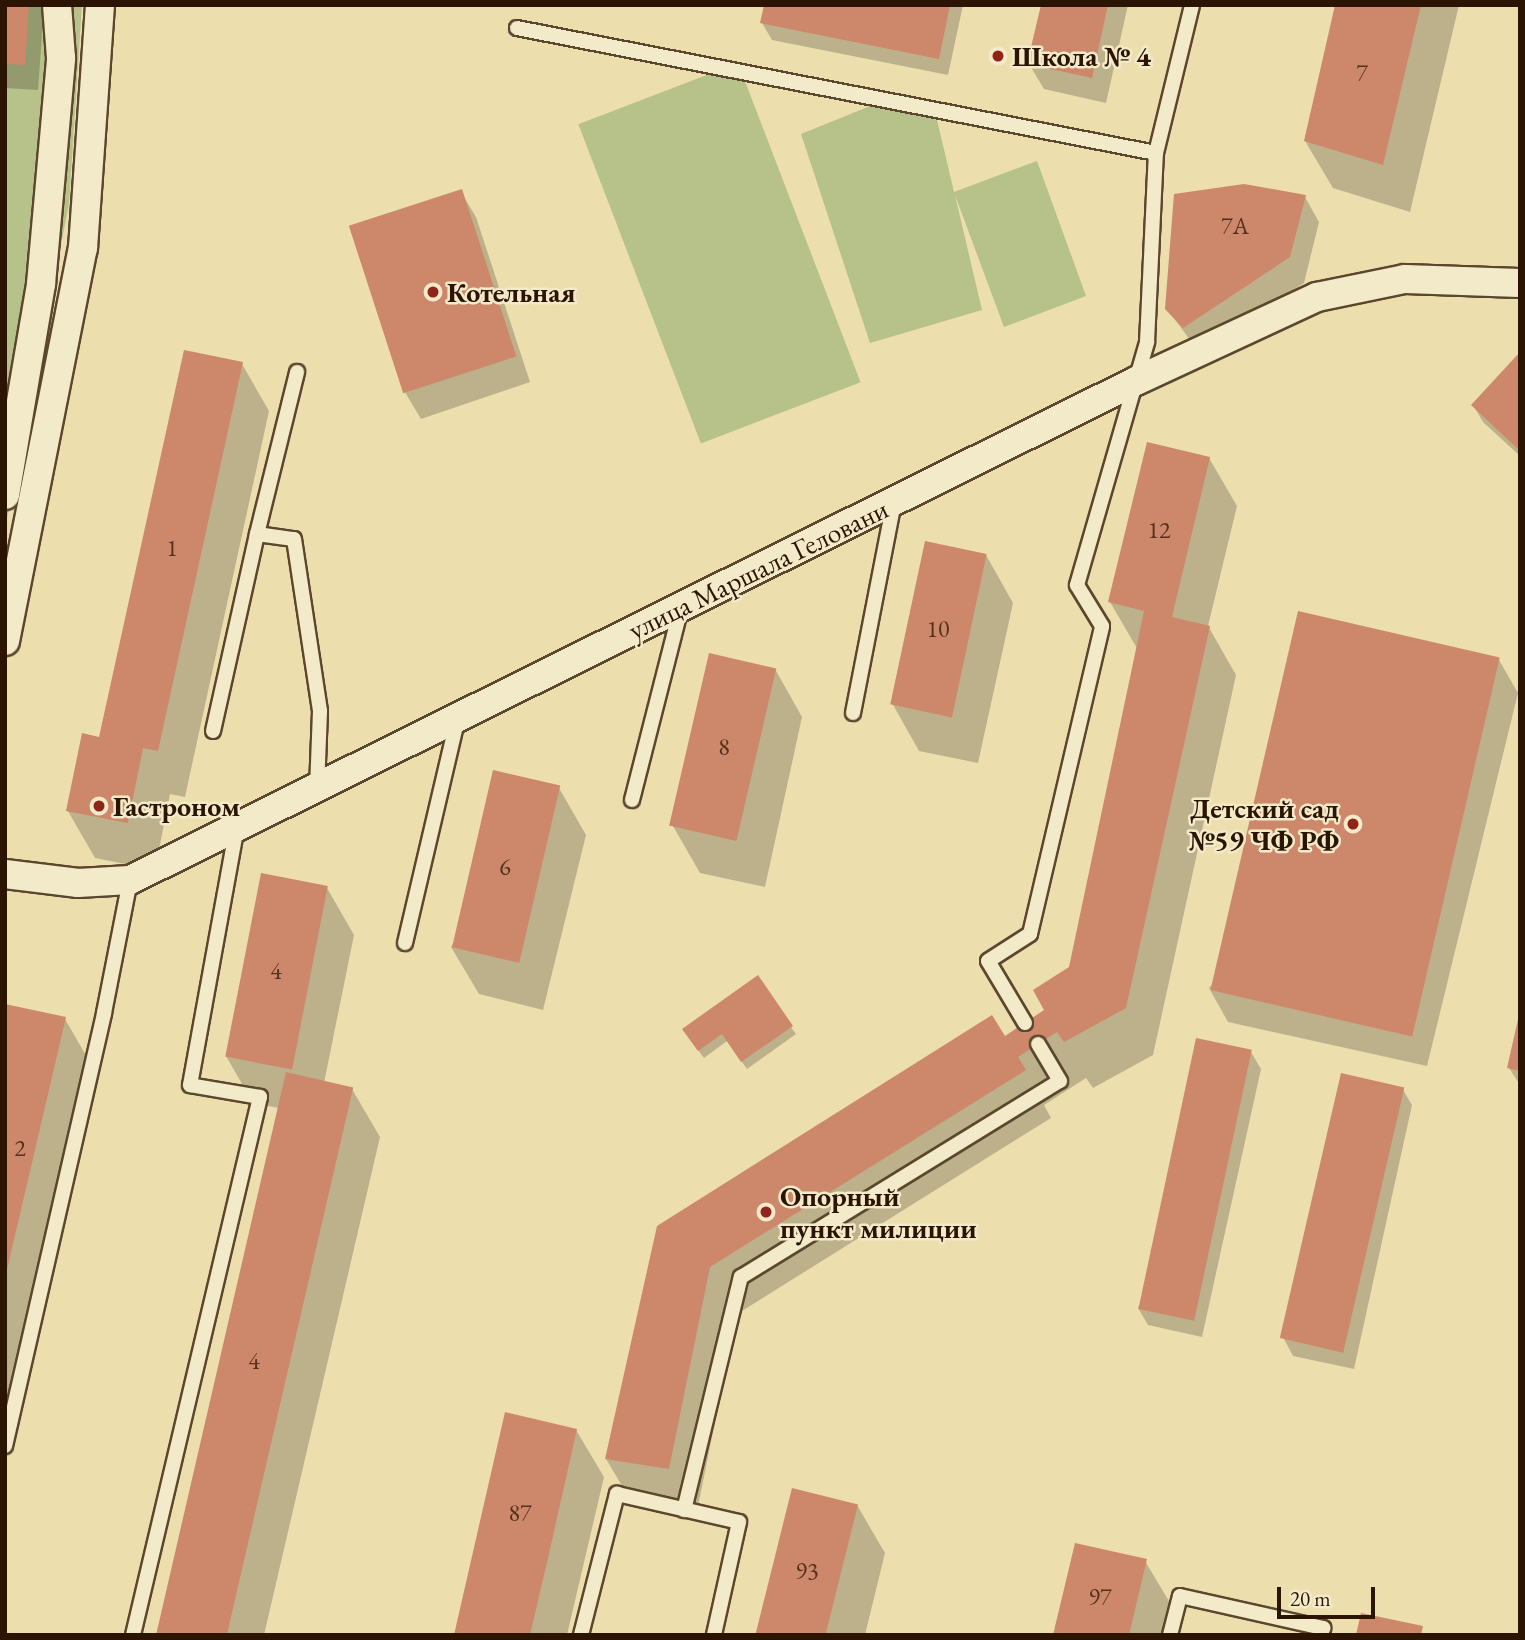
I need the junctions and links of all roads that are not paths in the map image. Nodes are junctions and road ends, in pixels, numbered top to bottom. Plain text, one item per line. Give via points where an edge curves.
1 (57, 5) edge
2 (1192, 5) edge
3 (102, 7) edge
4 (517, 28) dead end
5 (1156, 153) junction
6 (1520, 283) edge
7 (297, 372) dead end
8 (1136, 381) junction
9 (5, 495) edge
10 (894, 502) junction
11 (257, 534) junction
12 (681, 607) junction
13 (5, 641) edge
14 (853, 713) dead end
15 (458, 717) junction
16 (213, 731) dead end
17 (317, 788) junction
18 (632, 800) dead end
19 (237, 827) junction
20 (5, 874) edge
21 (130, 880) junction
22 (405, 943) dead end
23 (1025, 1023) dead end
24 (1038, 1044) dead end
25 (5, 1446) edge
26 (684, 1510) junction
27 (133, 1635) edge
28 (581, 1635) edge
29 (714, 1635) edge
30 (1170, 1635) edge
31 (1321, 1635) edge

1 - 9 street via 61,58 41,284
2 - 5 lane
3 - 13 street via 83,248
4 - 5 lane
5 - 8 lane via 1147,341
6 - 8 street, улица Маршала Геловани via 1405,279 1317,297
7 - 11 lane
8 - 10 street, улица Маршала Геловани
8 - 23 lane via 1077,585 1102,626 1030,934 988,961
10 - 12 street, улица Маршала Геловани
10 - 14 lane
11 - 16 lane
11 - 17 lane via 294,539 320,711
12 - 15 street, улица Маршала Геловани
12 - 18 lane
15 - 17 street, улица Маршала Геловани
15 - 22 lane
17 - 19 street, улица Маршала Геловани
19 - 21 street, улица Маршала Геловани
19 - 27 lane via 190,1085 260,1097
20 - 21 street, улица Маршала Геловани via 78,883
21 - 25 lane
24 - 26 lane via 1060,1081 741,1277
26 - 28 lane via 617,1494
26 - 29 lane via 739,1522
30 - 31 lane via 1180,1596 1323,1628

